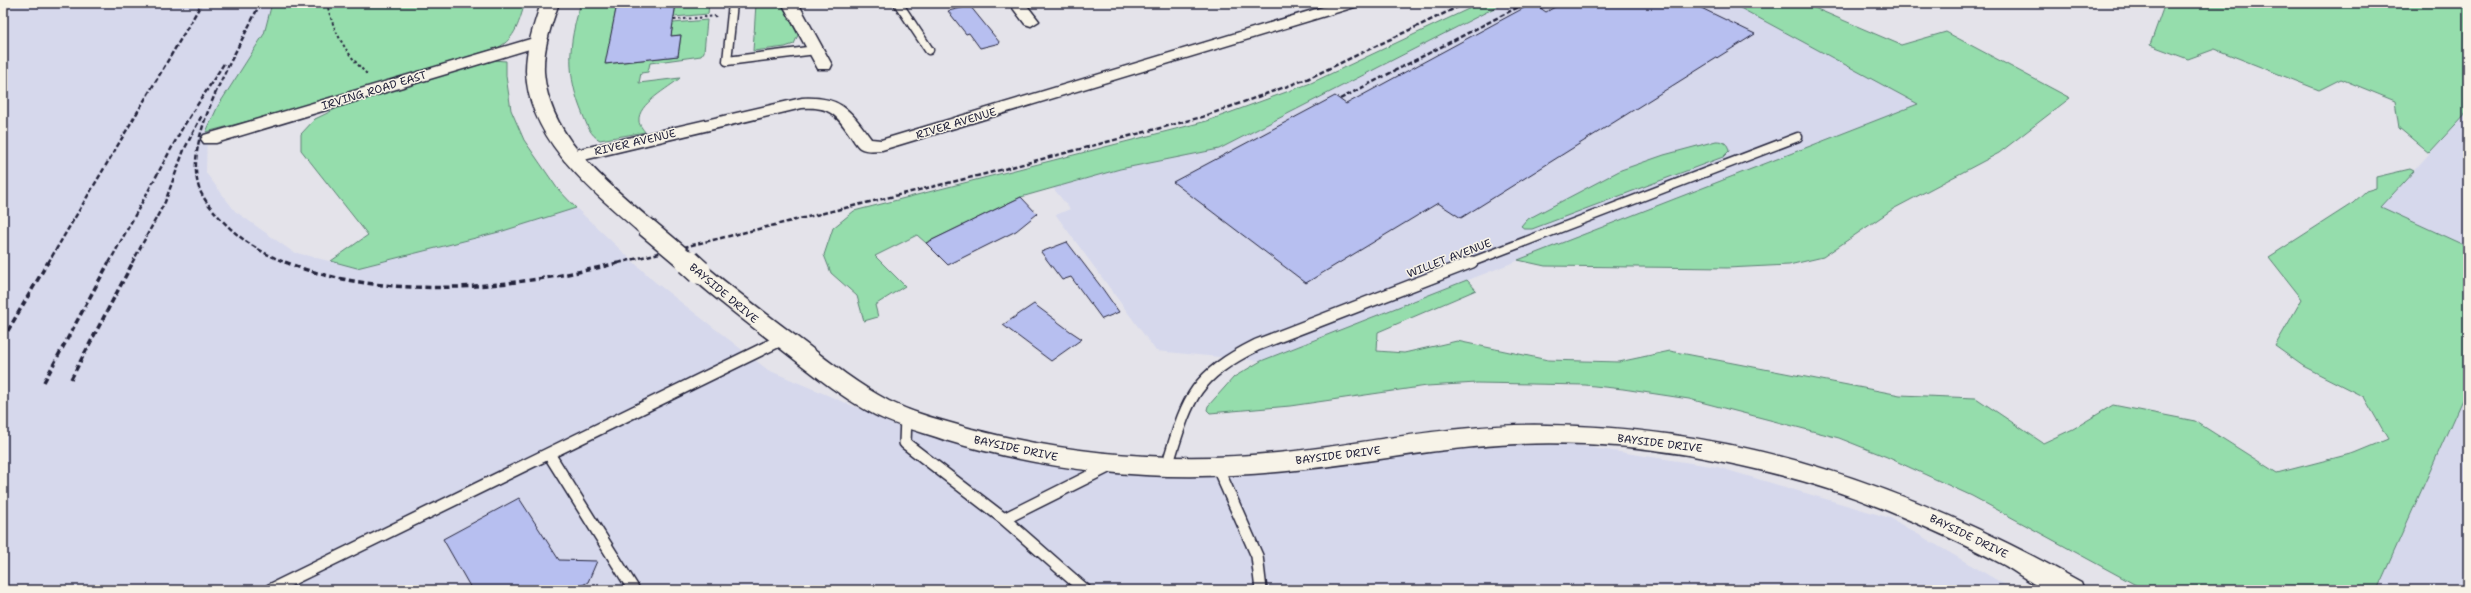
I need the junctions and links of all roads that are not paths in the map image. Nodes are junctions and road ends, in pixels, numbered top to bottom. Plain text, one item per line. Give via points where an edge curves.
1 (550, 3) edge
2 (733, 3) edge
3 (790, 3) edge
4 (898, 3) edge
5 (1017, 3) edge
6 (1341, 4) edge
7 (1031, 21) dead end
8 (538, 42) junction
9 (816, 50) junction
10 (929, 50) dead end
11 (824, 65) dead end
12 (1798, 137) dead end
13 (210, 139) dead end
14 (571, 157) junction
15 (783, 339) junction
16 (906, 416) junction
17 (549, 454) junction
18 (1110, 466) junction
19 (1166, 466) junction
20 (1216, 466) junction
21 (1004, 519) junction
22 (270, 590) edge
23 (634, 590) edge
24 (1085, 590) edge
25 (1261, 590) edge
26 (2071, 590) edge

1 - 8 main road, BAYSIDE DRIVE
2 - 9 lane via 727,61
3 - 9 street
4 - 10 lane
5 - 7 street
6 - 14 street, RIVER AVENUE via 882,145 866,143 836,107 827,102 814,102
8 - 13 street, IRVING ROAD EAST
8 - 14 main road, BAYSIDE DRIVE via 537,86 541,105
9 - 11 street
12 - 19 lane, WILLET AVENUE via 1257,345 1228,360 1207,376 1186,407
14 - 15 main road, BAYSIDE DRIVE, bridge via 592,180 645,226 748,314
15 - 16 main road, BAYSIDE DRIVE via 843,383 882,407
15 - 17 lane
16 - 18 main road, BAYSIDE DRIVE via 938,428 1015,449
16 - 21 lane via 905,443
17 - 22 lane
17 - 23 lane
18 - 19 main road, BAYSIDE DRIVE
18 - 21 lane
19 - 20 main road, BAYSIDE DRIVE
20 - 25 lane via 1257,556
20 - 26 main road, BAYSIDE DRIVE via 1272,463 1510,435 1583,435 1663,441 1703,447 1794,468 1879,496 1967,533
21 - 24 lane

